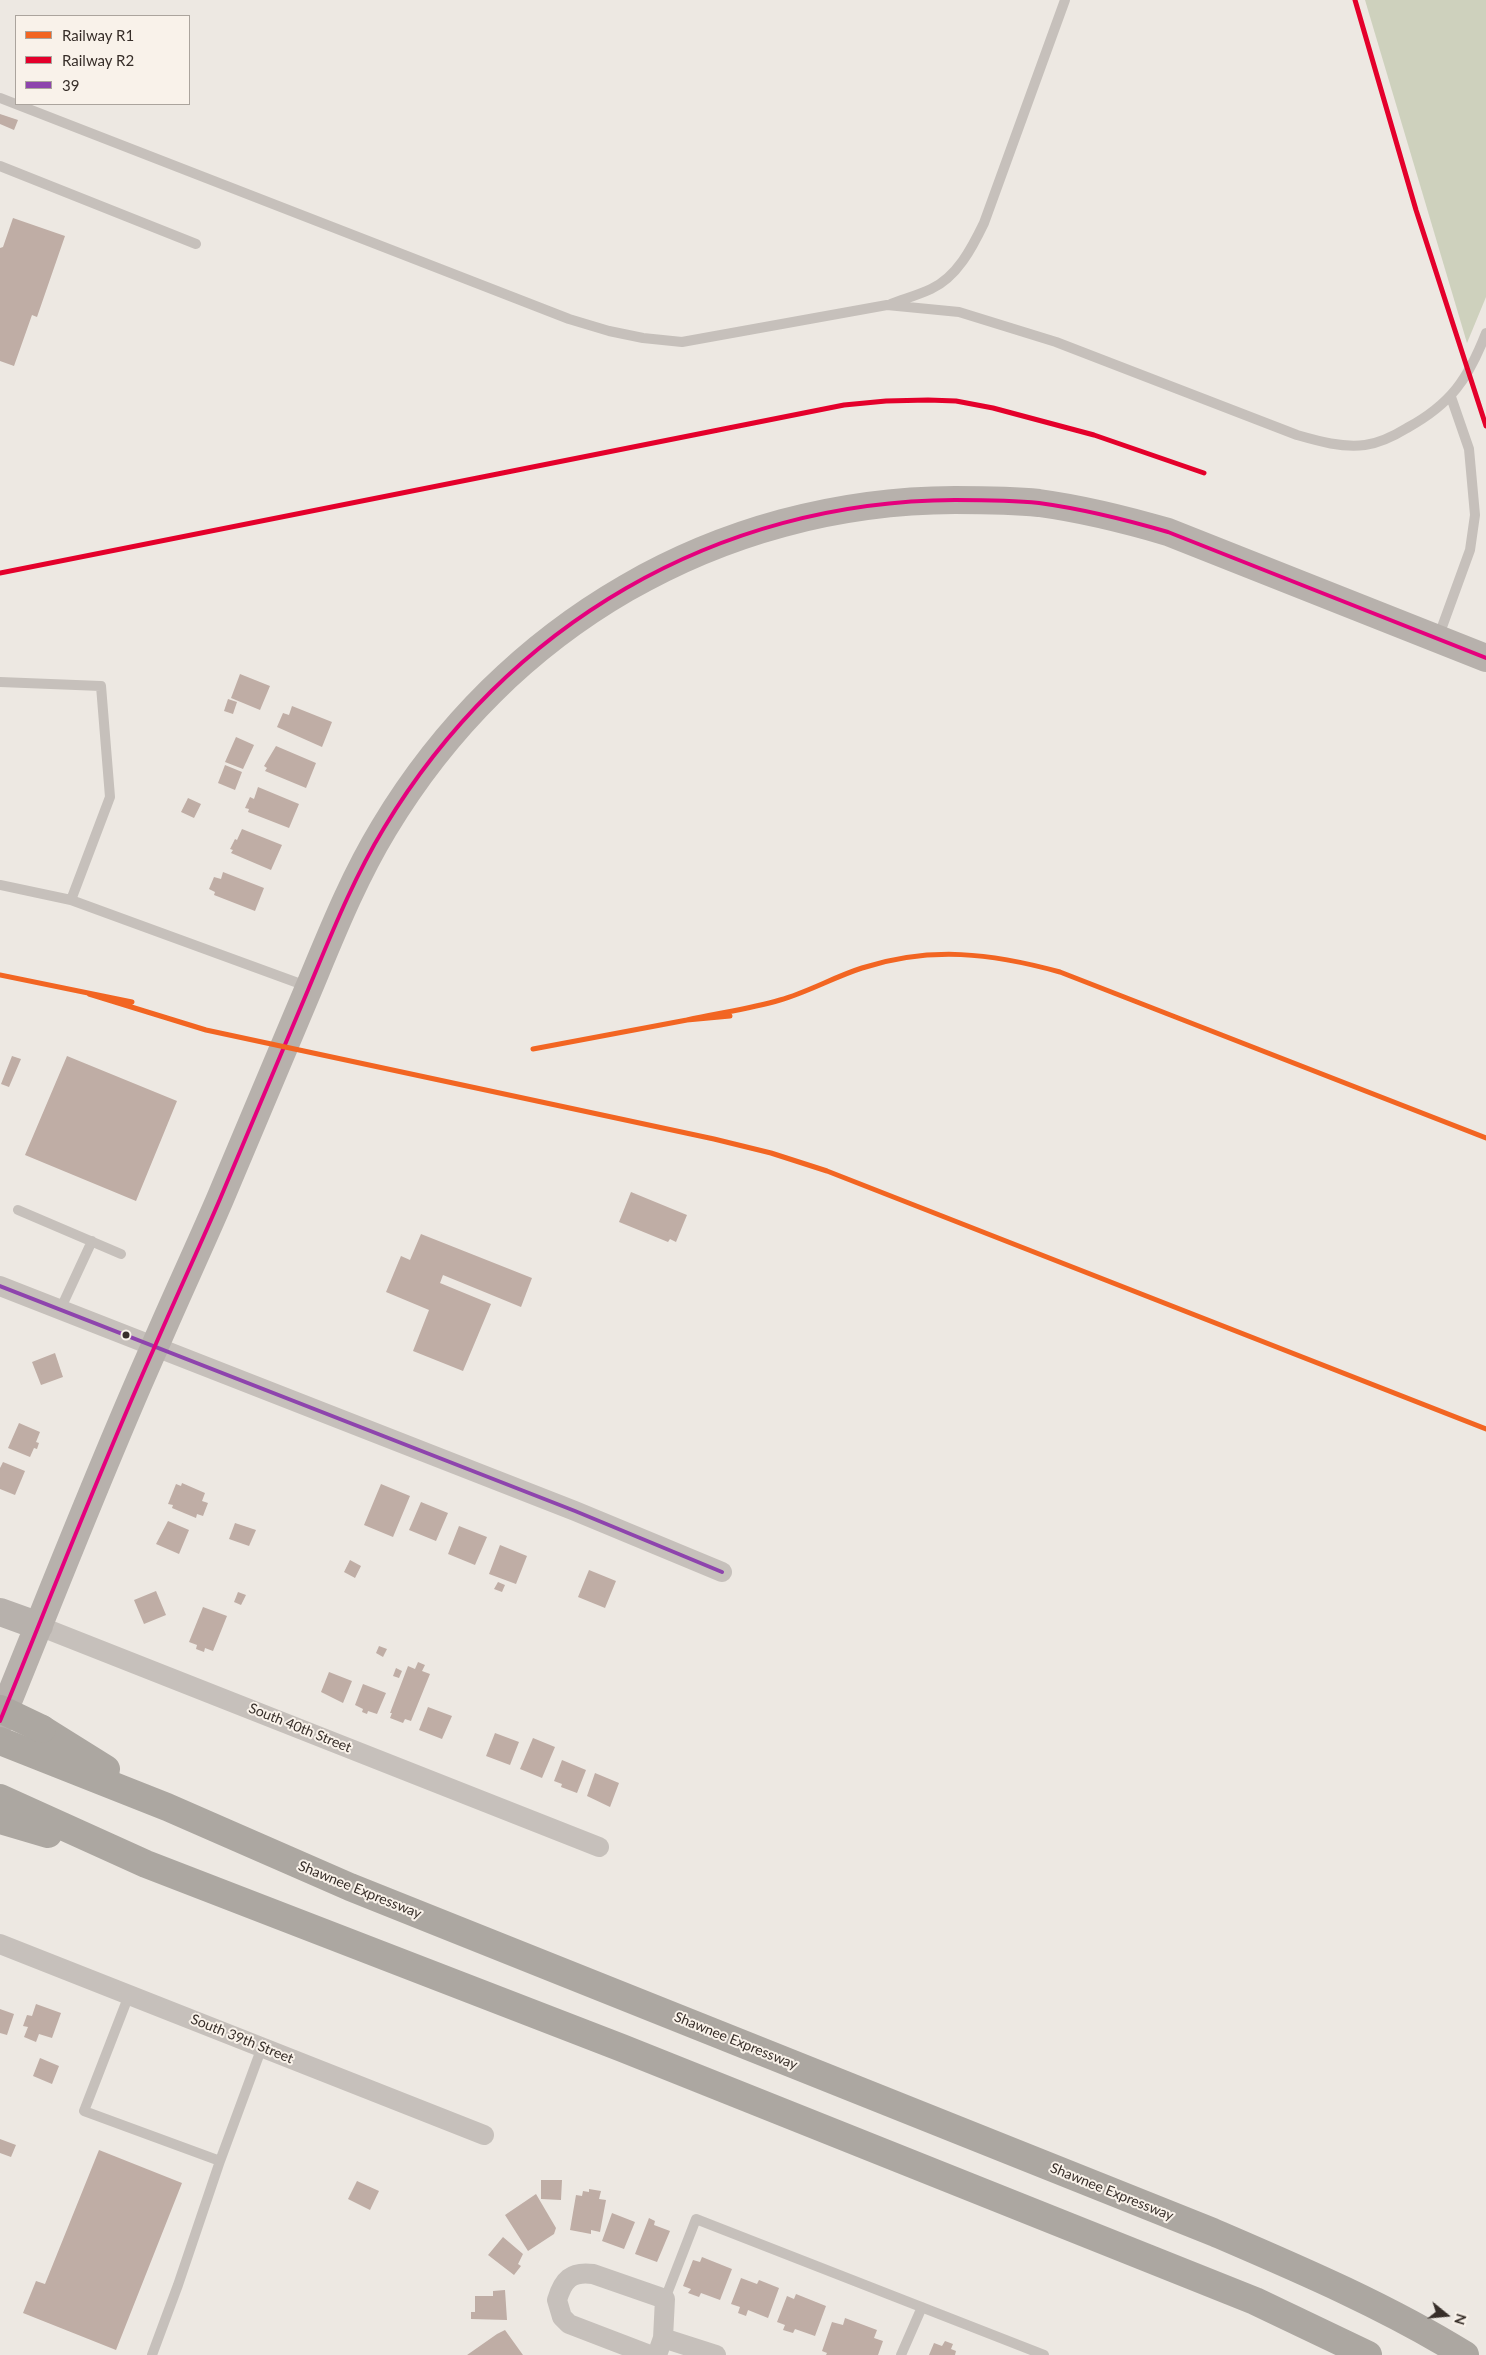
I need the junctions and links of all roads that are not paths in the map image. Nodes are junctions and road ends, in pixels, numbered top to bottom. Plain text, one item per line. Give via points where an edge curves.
1 (1065, 0) edge
2 (0, 98) edge
3 (15, 104) edge
4 (18, 105) edge
5 (0, 166) edge
6 (196, 244) dead end
7 (887, 305) junction
8 (1486, 333) edge
9 (1451, 397) junction
10 (1437, 638) junction
11 (1486, 658) edge
12 (0, 682) edge
13 (0, 885) edge
14 (71, 900) junction
15 (310, 987) junction
16 (18, 1210) dead end
17 (92, 1241) junction
18 (121, 1254) dead end
19 (0, 1286) edge
20 (60, 1310) junction
21 (154, 1347) junction
22 (722, 1572) dead end
23 (0, 1612) edge
24 (39, 1626) junction
25 (0, 1709) edge
26 (0, 1721) edge
27 (0, 1742) edge
28 (38, 1742) junction
29 (7, 1812) edge
30 (599, 1848) dead end
31 (0, 1944) edge
32 (130, 1995) junction
33 (262, 2047) junction
34 (484, 2135) dead end
35 (220, 2161) junction
36 (665, 2299) junction
37 (922, 2307) junction
38 (660, 2346) edge
39 (152, 2355) edge
40 (650, 2355) edge
41 (716, 2355) edge
42 (901, 2355) edge
43 (1044, 2355) edge
44 (1368, 2355) edge
45 (1465, 2355) edge

1 - 7 lane via 984,224 972,247 952,274 933,289
2 - 3 lane
4 - 7 lane via 569,319 609,331 682,342
5 - 6 lane
7 - 9 lane via 959,312 986,319 1056,342 1297,435 1330,444 1364,445 1389,439 1429,416
8 - 9 lane via 1468,373
9 - 10 lane via 1469,449 1475,515 1470,550
10 - 11 street
10 - 15 street via 1168,532 1040,503 925,500 856,506 732,538 668,566 601,602 502,680 454,729 383,830 350,891
12 - 14 lane via 101,686 110,797
13 - 14 lane
14 - 15 lane
15 - 21 street
16 - 17 lane
17 - 18 lane
17 - 20 lane
19 - 20 street
20 - 21 street
21 - 22 street via 575,1511
21 - 24 street
23 - 24 street, South 40th Street
24 - 26 street
24 - 30 street, South 40th Street
25 - 28 highway, bridge
27 - 28 highway
28 - 45 highway, Shawnee Expressway via 167,1807 350,1887 1213,2232 1386,2311
29 - 44 highway via 622,2048 1255,2301
31 - 32 street, South 39th Street
32 - 33 street, South 39th Street
32 - 35 lane via 84,2111
33 - 34 street, South 39th Street
33 - 35 lane
35 - 39 lane
36 - 37 lane via 696,2219
36 - 38 street
36 - 40 street via 581,2272 566,2281 557,2300 562,2317 568,2324
37 - 42 lane
37 - 43 lane
38 - 41 street

